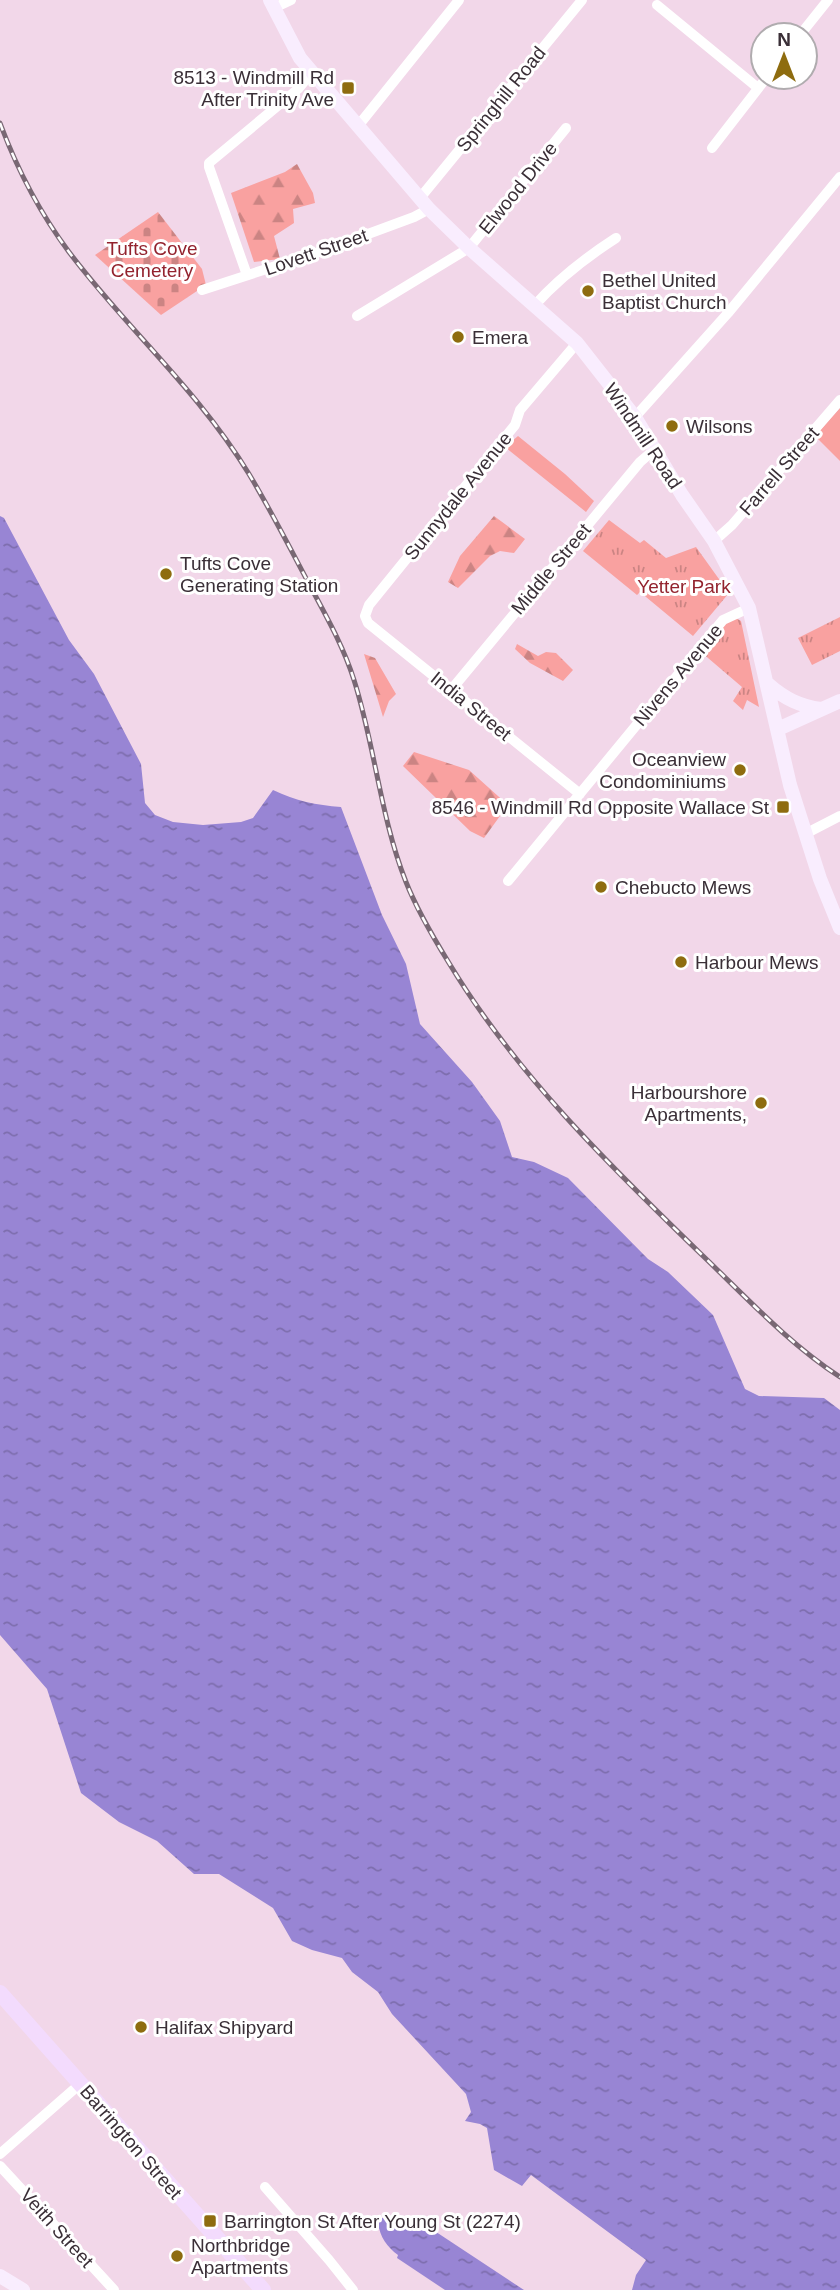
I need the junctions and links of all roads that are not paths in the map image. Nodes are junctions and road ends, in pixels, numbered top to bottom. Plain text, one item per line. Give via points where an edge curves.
1 (291, 0) edge
2 (459, 0) edge
3 (582, 0) edge
4 (828, 0) edge
5 (272, 4) edge
6 (657, 5) dead end
7 (811, 21) edge
8 (312, 72) junction
9 (749, 81) edge
10 (756, 91) edge
11 (358, 126) junction
12 (566, 128) dead end
13 (712, 148) dead end
14 (840, 177) edge
15 (425, 204) junction
16 (616, 239) dead end
17 (469, 248) junction
18 (247, 275) junction
19 (202, 290) dead end
20 (534, 306) junction
21 (357, 316) dead end
22 (577, 343) junction
23 (840, 400) edge
24 (635, 416) junction
25 (654, 450) junction
26 (714, 541) junction
27 (749, 608) junction
28 (365, 616) joint
29 (768, 684) junction
30 (451, 690) junction
31 (840, 701) edge
32 (823, 710) junction
33 (778, 729) junction
34 (580, 794) junction
35 (840, 816) edge
36 (804, 834) junction
37 (509, 881) dead end
38 (840, 928) edge
39 (0, 1993) edge
40 (80, 2084) junction
41 (0, 2154) edge
42 (0, 2166) edge
43 (265, 2187) dead end
44 (0, 2276) edge
45 (23, 2290) edge
46 (114, 2290) edge
47 (263, 2290) edge
48 (353, 2290) edge

1 - 5 street
2 - 11 street
3 - 15 street, Springhill Road
4 - 7 street
5 - 8 main road, Windmill Road
6 - 9 street
8 - 11 main road, Windmill Road
8 - 18 street via 209,163
10 - 13 street
11 - 15 main road, Windmill Road
12 - 17 street, Elwood Drive
14 - 24 street via 728,313
15 - 17 main road, Windmill Road
15 - 18 street, Lovett Street via 414,217
16 - 20 street via 586,258
17 - 20 main road, Windmill Road
17 - 21 street, Elwood Drive
18 - 19 street, Lovett Street
20 - 22 main road, Windmill Road
22 - 24 main road, Windmill Road
22 - 28 street, Sunnydale Avenue via 520,410 515,425 369,605
23 - 26 street, Farrell Street
24 - 25 main road, Windmill Road
25 - 26 main road, Windmill Road
25 - 30 street, Middle Street
26 - 27 main road, Windmill Road
27 - 29 main road, Windmill Road
27 - 34 street, Nivens Avenue via 723,620
28 - 30 street, India Street
29 - 32 main road via 804,707
29 - 33 main road, Windmill Road
30 - 34 street, India Street
31 - 32 main road
32 - 33 main road
33 - 36 main road, Windmill Road
34 - 37 street, Nivens Avenue
35 - 36 street
36 - 38 main road, Windmill Road
39 - 40 main road, Barrington Street
40 - 41 street
40 - 47 main road, Barrington Street
42 - 46 street, Veith Street
43 - 48 street
44 - 45 main road

